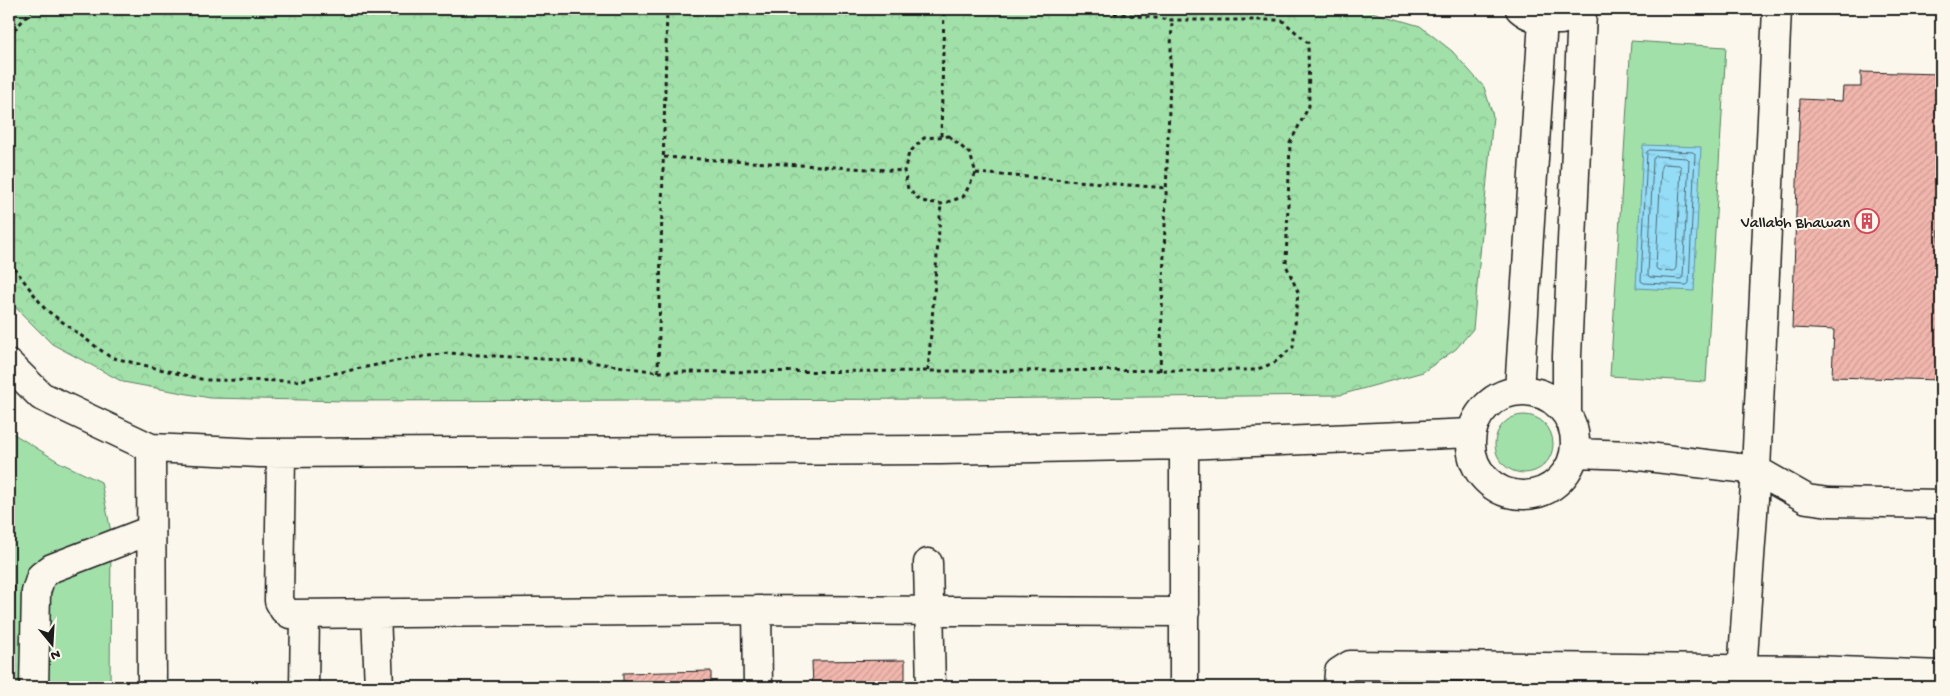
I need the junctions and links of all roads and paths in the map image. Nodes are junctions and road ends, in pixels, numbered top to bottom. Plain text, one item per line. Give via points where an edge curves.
1 (33, 9) edge
2 (667, 9) edge
3 (944, 9) edge
4 (1078, 9) edge
5 (1777, 9) edge
6 (1583, 10) edge
7 (1532, 14) edge
8 (1172, 20) junction
9 (9, 36) edge
10 (941, 136) junction
11 (664, 157) junction
12 (904, 171) junction
13 (976, 173) junction
14 (1167, 188) junction
15 (941, 204) junction
16 (9, 261) edge
17 (9, 364) edge
18 (1160, 370) junction
19 (928, 371) junction
20 (658, 372) junction
21 (1519, 391) junction
22 (1567, 414) junction
23 (1472, 434) junction
24 (1184, 445) junction
25 (151, 448) junction
26 (281, 453) junction
27 (1575, 453) junction
28 (1756, 470) junction
29 (1941, 504) edge
30 (151, 530) junction
31 (928, 563) dead end
32 (756, 610) junction
33 (929, 610) junction
34 (1185, 612) junction
35 (305, 614) junction
36 (376, 614) junction
37 (1941, 675) edge
38 (1741, 678) edge
39 (34, 687) edge
40 (152, 687) edge
41 (304, 687) edge
42 (379, 687) edge
43 (758, 687) edge
44 (931, 687) edge
45 (1184, 687) edge
46 (1338, 687) edge

1 - 9 path
2 - 11 path
3 - 10 path
4 - 8 path
5 - 28 street
6 - 7 street via 1563,20
6 - 22 street
7 - 21 street
8 - 14 path
8 - 18 path via 1282,20 1308,42 1309,106 1290,143 1286,265 1298,292 1293,347 1274,363 1255,370
10 - 12 path via 924,138 909,153
10 - 13 path via 949,136 970,154
11 - 12 path
11 - 20 path
12 - 15 path via 908,189 921,201
13 - 14 path
13 - 15 path via 962,196
14 - 18 path
15 - 19 path
16 - 20 path via 46,309 110,356 205,380 297,381 448,353 590,362
17 - 25 street via 41,396
18 - 19 path
19 - 20 path
21 - 22 street via 1546,396
21 - 23 street via 1488,404
22 - 27 street via 1575,439
23 - 24 street
23 - 27 street via 1472,452 1478,469 1489,482 1505,492 1523,495 1540,492 1556,483 1568,469
24 - 26 street via 931,450
24 - 34 street
25 - 26 street
25 - 30 street
26 - 35 street via 279,601 290,614
27 - 28 street via 1631,455
28 - 29 street via 1807,499
28 - 38 street
30 - 39 street via 52,568 41,576 36,592
30 - 40 street
31 - 33 street
32 - 33 street
32 - 36 street
32 - 43 street
33 - 34 street
33 - 44 street
34 - 45 street
35 - 36 street
35 - 41 street
36 - 42 street
37 - 38 street
38 - 46 street via 1350,665 1339,672

